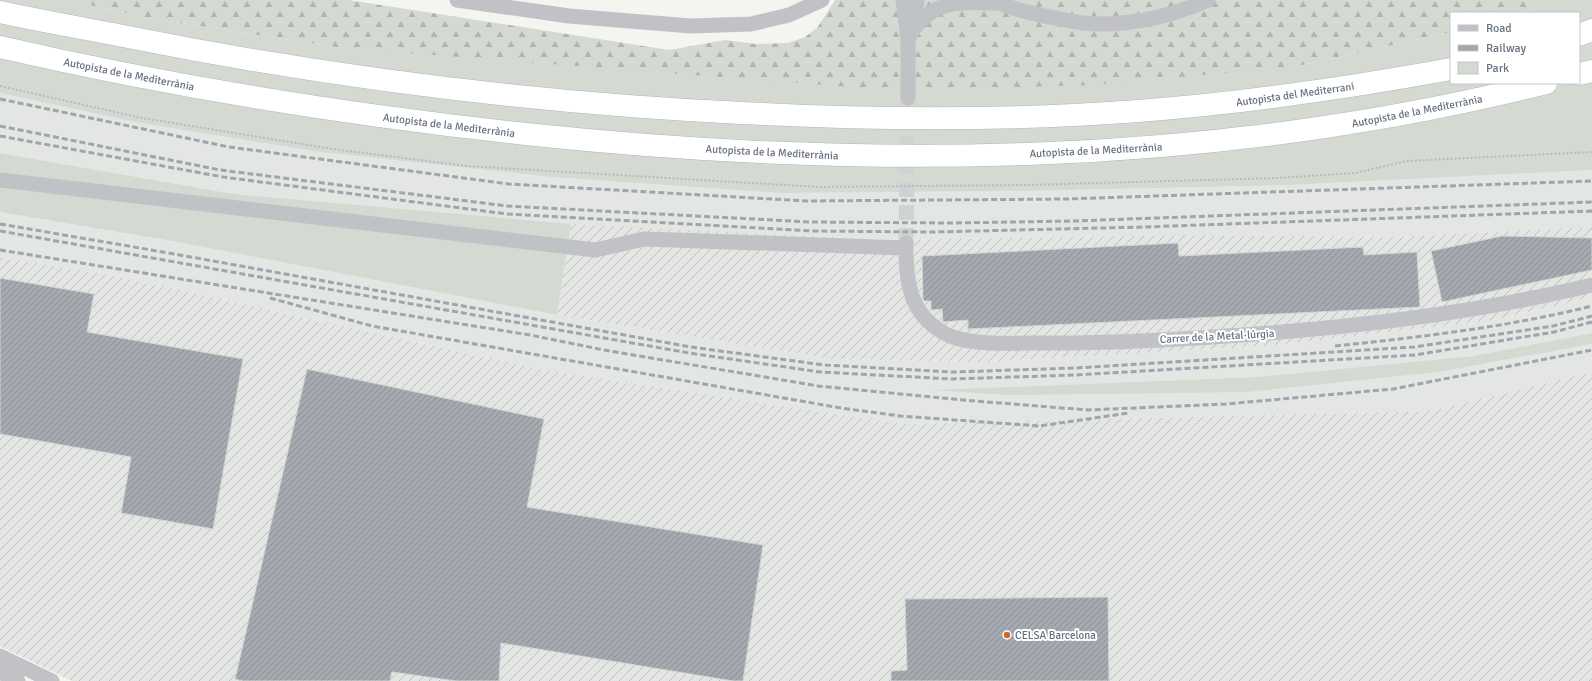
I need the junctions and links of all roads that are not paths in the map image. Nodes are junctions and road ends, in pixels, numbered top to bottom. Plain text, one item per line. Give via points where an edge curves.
1 (457, 0) edge
2 (822, 0) edge
3 (903, 0) edge
4 (917, 0) edge
5 (1208, 0) edge
6 (995, 2) edge
7 (0, 12) edge
8 (1592, 31) edge
9 (910, 33) junction
10 (1580, 35) edge
11 (0, 47) edge
12 (1450, 69) edge
13 (1592, 70) edge
14 (1580, 74) edge
15 (1542, 84) edge
16 (908, 98) tunnel mouth
17 (0, 180) edge
18 (1592, 285) edge
19 (0, 656) edge
20 (0, 672) edge
21 (18, 681) edge
22 (52, 681) edge

1 - 2 street via 569,16 691,26 751,24 789,16
3 - 9 street
4 - 9 street
5 - 6 street via 1140,21 1111,24 1082,23 1040,15
6 - 9 street via 945,2 925,14
7 - 12 highway, Autopista del Mediterrani via 191,50 381,81 558,102 868,119 958,119 1137,111 1285,96
8 - 10 highway
9 - 16 street
11 - 15 highway, Autopista de la Mediterrània via 199,88 420,122 641,145 836,155 1005,155 1120,150 1200,143 1312,130 1416,112
13 - 14 highway
17 - 18 street, Carrer de la Metal·lúrgia via 595,250 644,239 906,246 907,281 917,308 950,336 976,342 1098,343 1314,330 1434,316 1540,298
19 - 22 street
20 - 21 street

